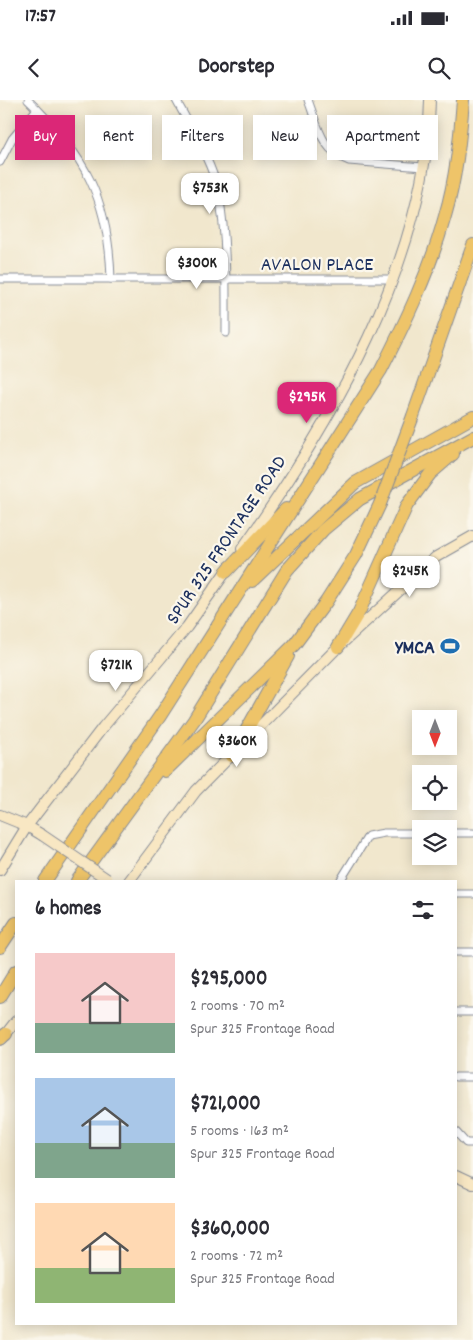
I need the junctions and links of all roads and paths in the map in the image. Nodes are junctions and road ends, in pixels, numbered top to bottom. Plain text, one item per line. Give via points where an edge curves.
1 (28, 100) edge
2 (176, 100) edge
3 (308, 100) edge
4 (430, 100) edge
5 (463, 100) edge
6 (37, 108) junction
7 (0, 162) edge
8 (423, 168) junction
9 (473, 246) edge
10 (0, 279) edge
11 (111, 279) junction
12 (226, 279) junction
13 (394, 279) junction
14 (226, 333) dead end
15 (473, 417) edge
16 (473, 437) edge
17 (308, 486) junction
18 (473, 536) edge
19 (226, 572) junction
20 (236, 597) junction
21 (294, 645) junction
22 (338, 647) junction
23 (232, 756) junction
24 (139, 795) junction
25 (0, 815) edge
26 (27, 826) junction
27 (412, 833) edge
28 (457, 833) edge
29 (473, 833) edge
30 (0, 870) edge
31 (46, 880) edge
32 (78, 880) edge
33 (109, 880) edge
34 (130, 880) edge
35 (341, 880) edge
36 (457, 894) edge
37 (473, 894) edge
38 (15, 924) edge
39 (0, 947) edge
40 (457, 952) edge
41 (473, 952) edge
42 (15, 973) edge
43 (0, 997) edge
44 (457, 1012) edge
45 (473, 1012) edge
46 (15, 1022) edge
47 (2, 1038) edge
48 (457, 1077) edge
49 (473, 1077) edge
50 (457, 1133) edge
51 (473, 1143) edge
52 (457, 1176) edge
53 (473, 1184) edge

1 - 6 street
2 - 12 street via 198,141 219,193
3 - 8 street via 326,145 339,158 350,162
4 - 8 main road, SPUR 325 FRONTAGE ROAD
5 - 17 highway via 446,215 408,318 381,370
6 - 7 street via 12,138
6 - 11 street via 58,130 87,173 104,213 110,244
8 - 13 main road, SPUR 325 FRONTAGE ROAD
9 - 21 highway, bridge via 380,504 356,555
10 - 11 street, AVALON PLACE
11 - 12 street, AVALON PLACE
12 - 13 street, AVALON PLACE
12 - 14 street
13 - 19 main road, SPUR 325 FRONTAGE ROAD via 343,388 275,502
15 - 20 highway via 355,483
16 - 22 highway via 430,474 408,505 359,612
16 - 24 highway via 360,500 324,530 287,570 194,720
17 - 19 highway
17 - 20 highway
18 - 22 main road via 436,557
19 - 26 main road, SPUR 325 FRONTAGE ROAD via 187,627 103,727
20 - 31 highway via 160,716
21 - 23 highway
21 - 24 highway
22 - 23 main road
23 - 34 main road via 196,791
24 - 32 highway
25 - 26 main road
26 - 30 main road, SPUR 325 FRONTAGE ROAD
26 - 33 main road, bridge
27 - 35 street via 368,836
28 - 29 street
36 - 37 street
38 - 39 highway
40 - 41 street
42 - 43 highway
44 - 45 street
46 - 47 main road
48 - 49 street
50 - 51 street via 466,1142
52 - 53 main road

